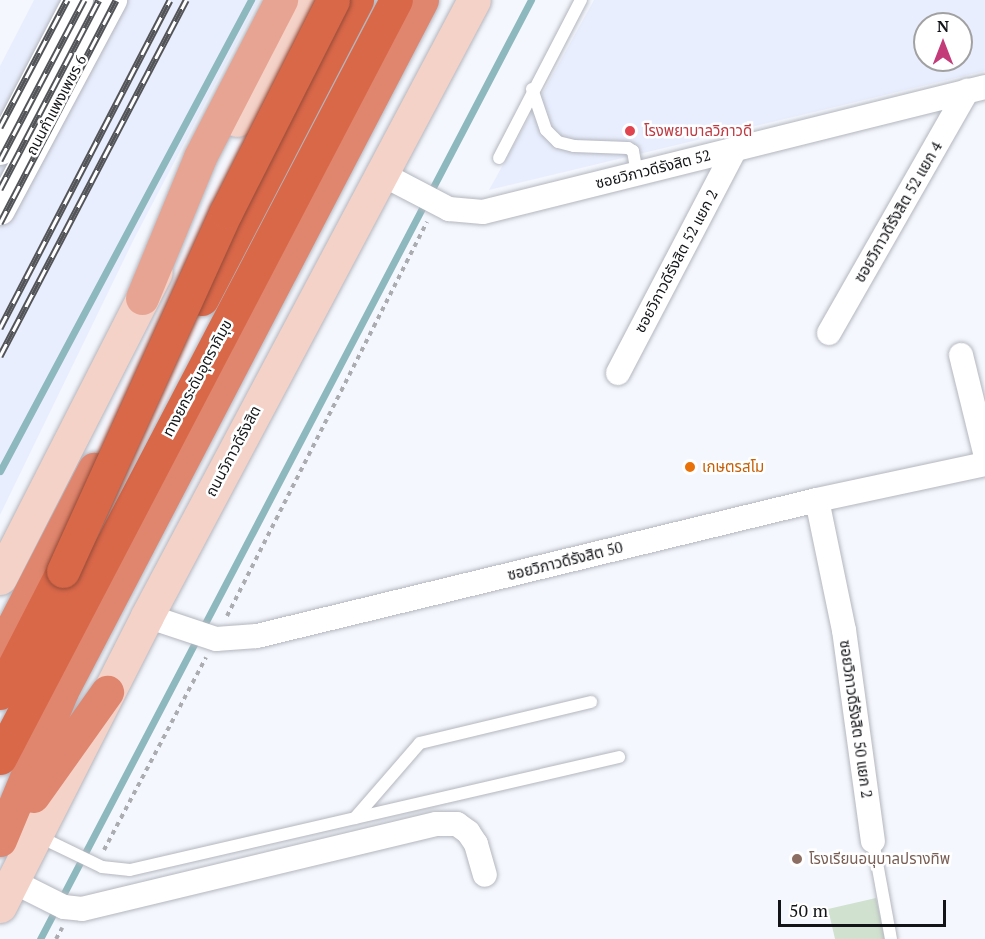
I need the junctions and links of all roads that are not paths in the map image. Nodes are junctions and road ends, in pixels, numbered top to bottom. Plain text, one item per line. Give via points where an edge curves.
1 (78, 0) edge
2 (112, 0) edge
3 (281, 0) edge
4 (301, 0) edge
5 (333, 0) edge
6 (357, 0) edge
7 (396, 0) edge
8 (422, 0) edge
9 (474, 0) edge
10 (577, 1) edge
11 (532, 89) junction
12 (976, 89) edge
13 (735, 149) junction
14 (0, 150) edge
15 (499, 158) dead end
16 (380, 172) junction
17 (637, 173) junction
18 (0, 210) edge
19 (142, 298) junction
20 (829, 333) dead end
21 (961, 356) dead end
22 (618, 373) dead end
23 (985, 453) edge
24 (985, 464) edge
25 (817, 500) junction
26 (63, 571) junction
27 (0, 578) edge
28 (147, 616) junction
29 (0, 651) edge
30 (107, 692) junction
31 (0, 693) edge
32 (591, 702) dead end
33 (619, 757) dead end
34 (0, 758) edge
35 (355, 818) junction
36 (38, 836) junction
37 (0, 841) edge
38 (873, 841) joint
39 (485, 875) dead end
40 (6, 893) edge
41 (891, 939) edge

1 - 14 street, ถนนกำแพงเพชร 6
2 - 18 street, ถนนกำแพงเพชร 6
3 - 19 main road via 200,156
4 - 19 main road
5 - 26 highway, bridge via 226,212
5 - 29 highway
6 - 26 highway, ทางยกระดับอุตราภิมุข, bridge
7 - 34 highway, ทางยกระดับอุตราภิมุข
8 - 37 highway via 62,691
9 - 16 main road, ถนนวิภาวดีรังสิต
10 - 11 lane
11 - 15 lane
11 - 17 lane via 543,124 558,142 574,147 628,148 633,151
12 - 13 street, ซอยวิภาวดีรังสิต 52
12 - 20 street, ซอยวิภาวดีรังสิต 52 แยก 4
13 - 17 street, ซอยวิภาวดีรังสิต 52
13 - 22 street, ซอยวิภาวดีรังสิต 52 แยก 2
16 - 17 street, ซอยวิภาวดีรังสิต 52 via 449,209 483,212
16 - 28 main road, ถนนวิภาวดีรังสิต
19 - 27 main road
21 - 23 street
24 - 25 street, ซอยวิภาวดีรังสิต 50
25 - 28 street, ซอยวิภาวดีรังสิต 50 via 257,636 216,639
25 - 38 street, ซอยวิภาวดีรังสิต 50 แยก 2 via 842,619
26 - 31 highway, ทางยกระดับอุตราภิมุข
28 - 30 main road, ถนนวิภาวดีรังสิต
30 - 36 main road, ถนนวิภาวดีรังสิต
30 - 37 highway
32 - 35 lane via 420,743
33 - 35 lane
35 - 36 lane via 130,870 102,867
36 - 40 main road, ถนนวิภาวดีรังสิต
38 - 41 lane, ซอยวิภาวดีรังสิต 50 แยก 2
39 - 40 street via 476,844 468,832 457,825 436,824 82,909

